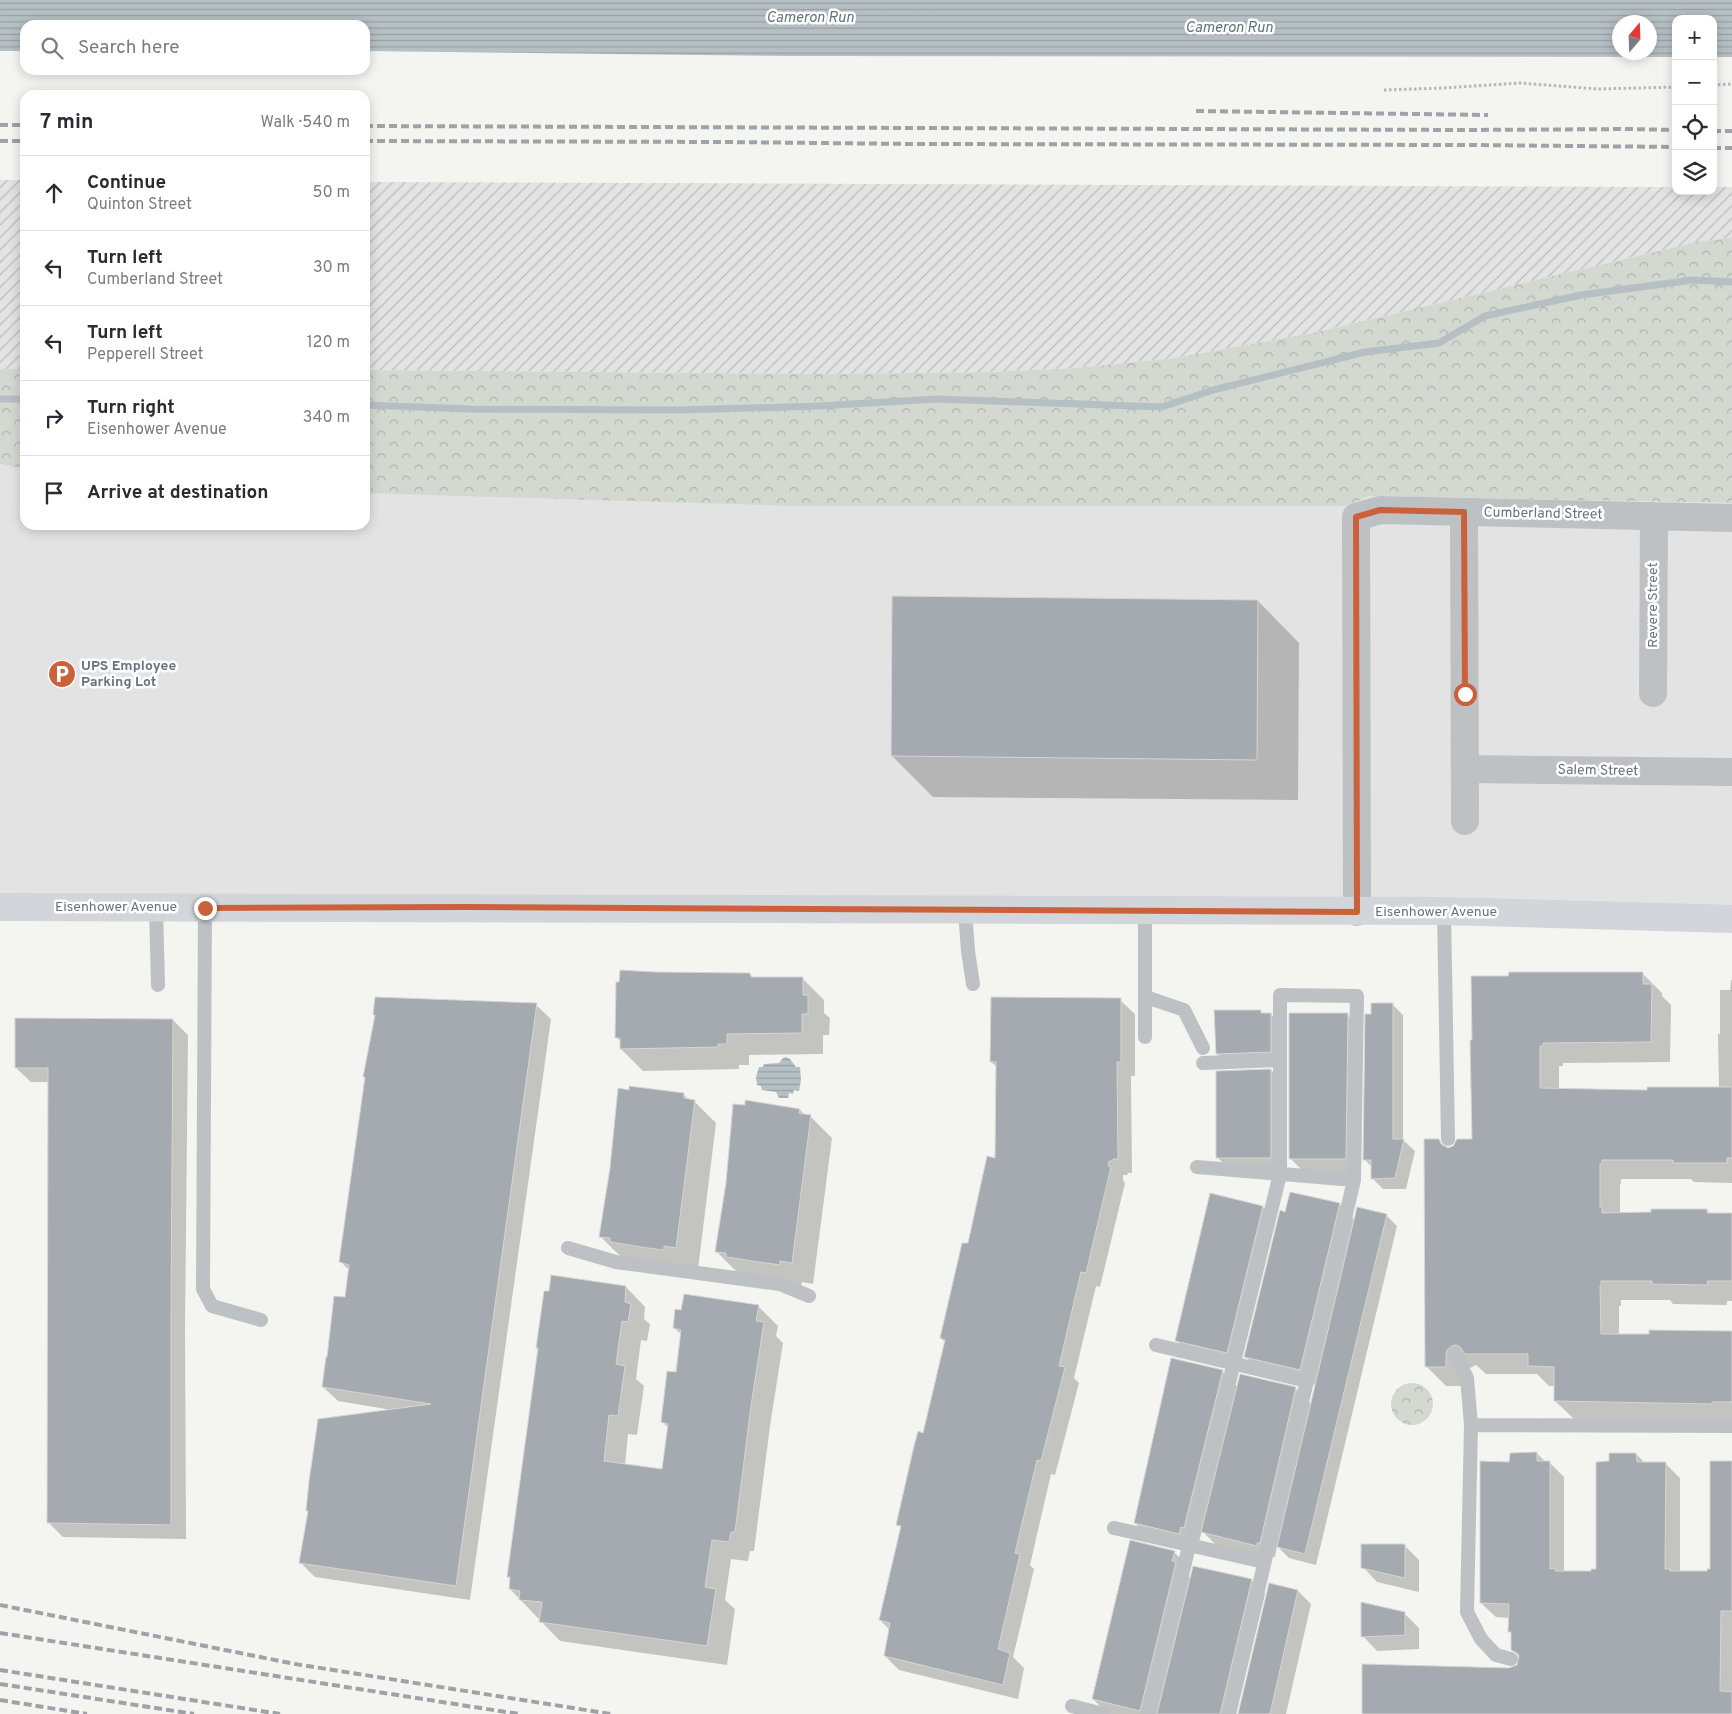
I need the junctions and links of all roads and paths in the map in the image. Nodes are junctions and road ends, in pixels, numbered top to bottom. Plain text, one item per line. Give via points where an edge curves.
1 (1732, 84) edge
2 (1717, 85) edge
3 (1672, 87) edge
4 (1384, 90) dead end
5 (1464, 512) junction
6 (1654, 517) junction
7 (1732, 518) edge
8 (1653, 693) dead end
9 (1465, 769) junction
10 (1732, 772) edge
11 (1465, 821) dead end
12 (0, 907) edge
13 (156, 907) junction
14 (205, 908) junction
15 (965, 910) junction
16 (1145, 911) junction
17 (1444, 911) junction
18 (1357, 912) junction
19 (1732, 919) edge
20 (973, 984) dead end
21 (158, 985) dead end
22 (1146, 996) junction
23 (1145, 1037) dead end
24 (1204, 1048) dead end
25 (1280, 1060) junction
26 (1203, 1063) dead end
27 (1448, 1139) dead end
28 (1198, 1167) dead end
29 (1280, 1174) junction
30 (1354, 1180) junction
31 (568, 1248) dead end
32 (809, 1296) dead end
33 (261, 1320) dead end
34 (1156, 1345) dead end
35 (1455, 1354) dead end
36 (1234, 1363) junction
37 (1307, 1381) junction
38 (1471, 1425) junction
39 (1732, 1426) edge
40 (1114, 1528) dead end
41 (1190, 1544) junction
42 (1264, 1562) junction
43 (1511, 1659) dead end
44 (1072, 1706) dead end
45 (1103, 1714) edge
46 (1148, 1714) edge
47 (1228, 1714) edge

1 - 2 path
3 - 4 path via 1598,89 1520,83
5 - 6 street, Cumberland Street
5 - 9 street
5 - 18 street, Cumberland Street via 1380,510 1356,517
6 - 7 street, Cumberland Street
6 - 8 street, Revere Street
9 - 10 street, Salem Street
9 - 11 street
12 - 13 main road, Eisenhower Avenue
13 - 14 main road, Eisenhower Avenue
13 - 21 lane
14 - 15 main road, Eisenhower Avenue
14 - 33 lane via 203,1289 212,1306
15 - 16 main road, Eisenhower Avenue
15 - 20 lane
16 - 18 main road, Eisenhower Avenue
16 - 22 lane
17 - 18 main road, Eisenhower Avenue
17 - 19 main road, Eisenhower Avenue
17 - 27 lane
22 - 23 lane
22 - 24 lane via 1184,1010
25 - 26 lane
25 - 29 lane
25 - 30 lane via 1280,994 1357,996
28 - 29 lane
29 - 30 lane
29 - 36 lane
30 - 37 lane
31 - 32 lane via 616,1262 780,1284
34 - 36 lane
35 - 38 lane via 1467,1378
36 - 37 lane
36 - 41 lane
37 - 42 lane
38 - 39 lane
38 - 43 lane via 1467,1612 1481,1639 1491,1650 1496,1655
40 - 41 lane
41 - 42 lane
41 - 46 lane
42 - 47 lane
44 - 45 lane

